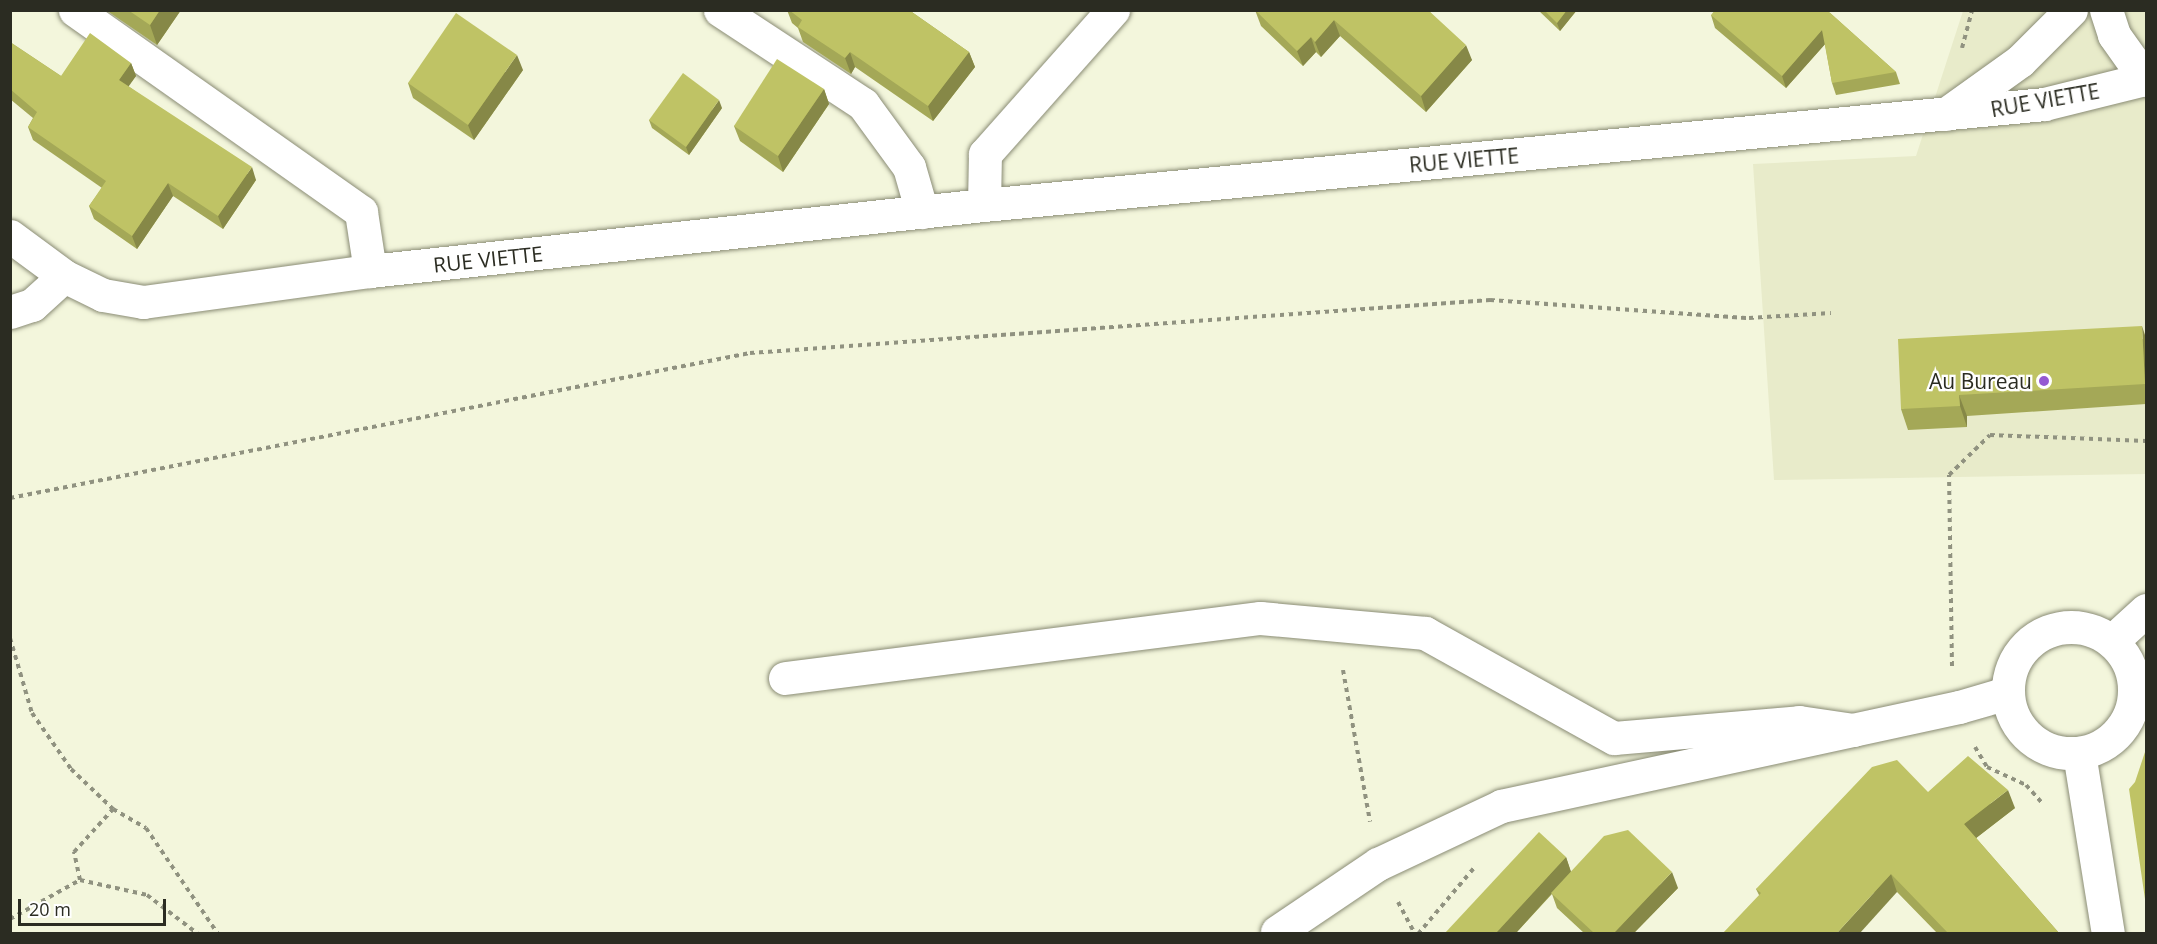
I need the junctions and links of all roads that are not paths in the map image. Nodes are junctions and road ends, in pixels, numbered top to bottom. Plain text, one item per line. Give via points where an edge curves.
1 (75, 10) edge
2 (720, 10) edge
3 (1113, 10) edge
4 (2071, 10) edge
5 (2106, 10) edge
6 (2146, 80) edge
7 (1944, 115) junction
8 (984, 205) junction
9 (922, 212) junction
10 (10, 236) edge
11 (370, 271) junction
12 (64, 276) junction
13 (10, 312) edge
14 (2146, 610) edge
15 (2112, 641) junction
16 (785, 678) dead end
17 (2141, 688) edge
18 (2007, 693) junction
19 (1853, 730) junction
20 (2079, 753) junction
21 (1277, 932) edge
22 (2108, 933) edge

1 - 11 street via 361,212
2 - 9 street via 863,104 909,167
3 - 8 street via 985,154
4 - 7 street, RUE VIETTE via 2020,62
5 - 6 street via 2114,35
6 - 7 street, RUE VIETTE via 2044,104
7 - 8 street, RUE VIETTE
8 - 9 street, RUE VIETTE
9 - 11 street, RUE VIETTE
10 - 12 street, RUE VIETTE
11 - 12 street, RUE VIETTE via 143,302 103,295
12 - 13 street via 32,305
14 - 15 street
15 - 17 street
15 - 18 street via 2095,630 2074,626 2053,629 2034,638 2019,653 2010,672
16 - 19 street via 1260,618 1425,633 1614,738 1799,722
17 - 20 street via 2125,725 2105,743
18 - 19 street
18 - 20 street via 2022,732 2039,745 2058,752
19 - 21 street via 1501,806 1378,864
20 - 22 street

